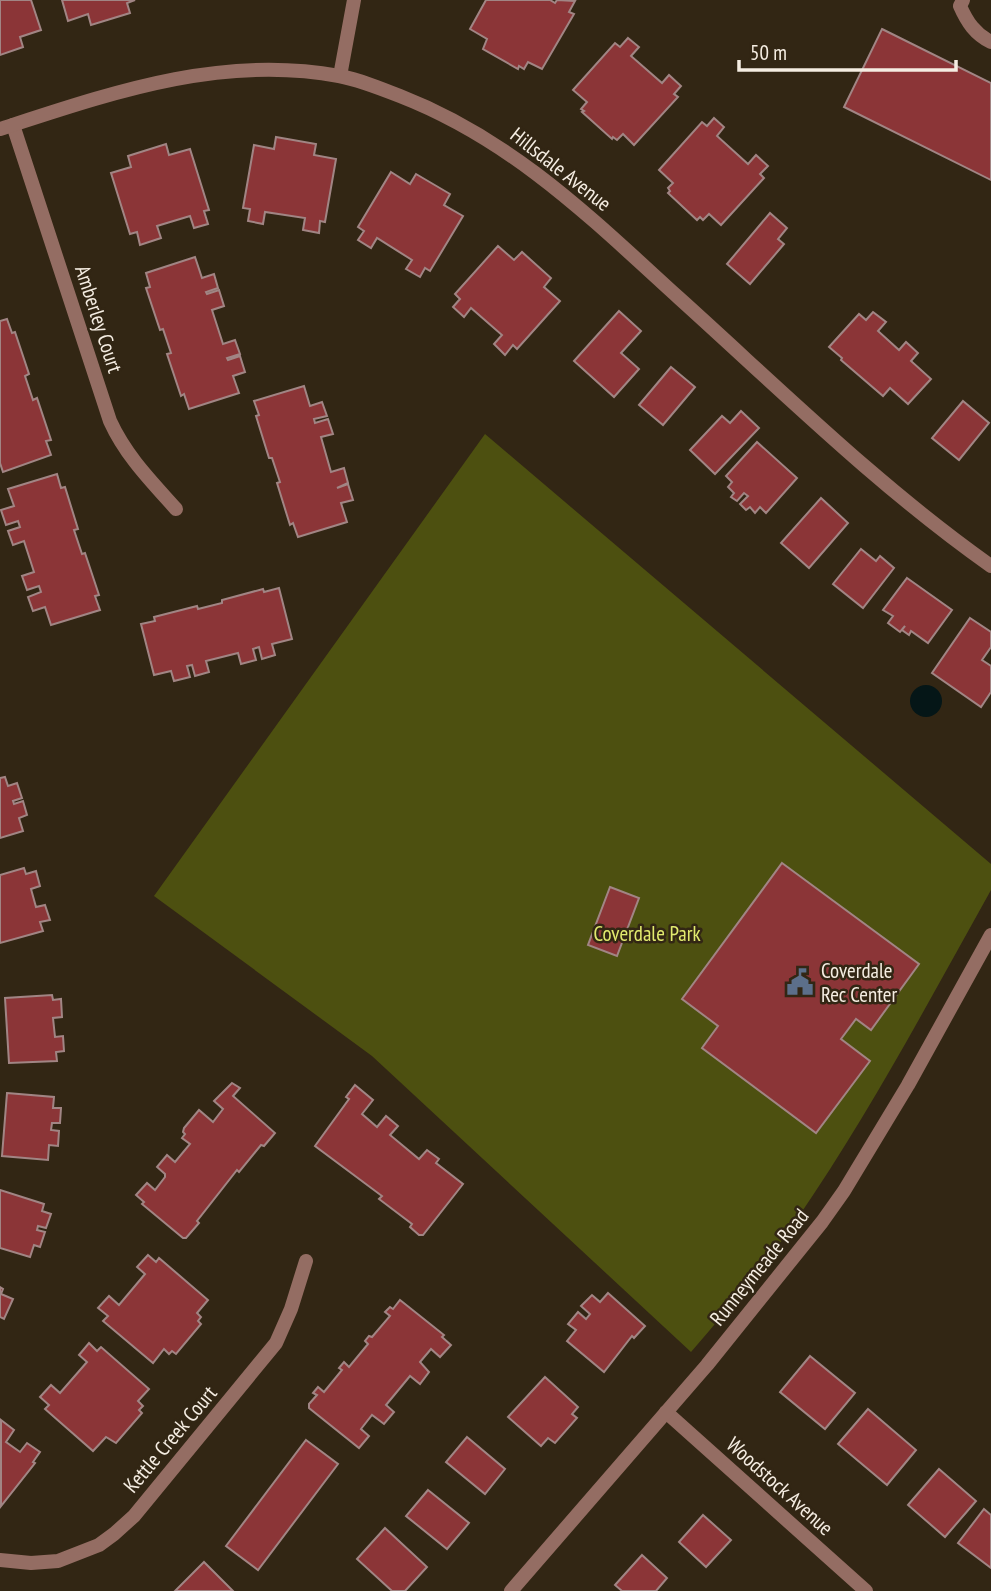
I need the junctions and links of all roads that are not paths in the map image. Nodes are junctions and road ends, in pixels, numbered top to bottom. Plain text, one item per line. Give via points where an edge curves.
1 (354, 0) edge
2 (963, 0) edge
3 (991, 42) edge
4 (340, 76) junction
5 (7, 127) edge
6 (176, 509) dead end
7 (991, 566) edge
8 (991, 935) edge
9 (306, 1261) dead end
10 (666, 1412) junction
11 (0, 1560) edge
12 (511, 1591) edge
13 (866, 1591) edge

1 - 4 street
2 - 3 street via 960,6 967,22
4 - 5 street, Hillsdale Avenue via 234,71 186,77 122,90
4 - 7 street, Hillsdale Avenue via 453,119 530,167 895,494
5 - 6 street, Amberley Court via 110,421 133,461
8 - 10 street, Runneymeade Road via 844,1191
9 - 11 street, Kettle Creek Court via 276,1343 134,1516 99,1545 58,1561
10 - 12 street, Runneymeade Road
10 - 13 street, Woodstock Avenue

